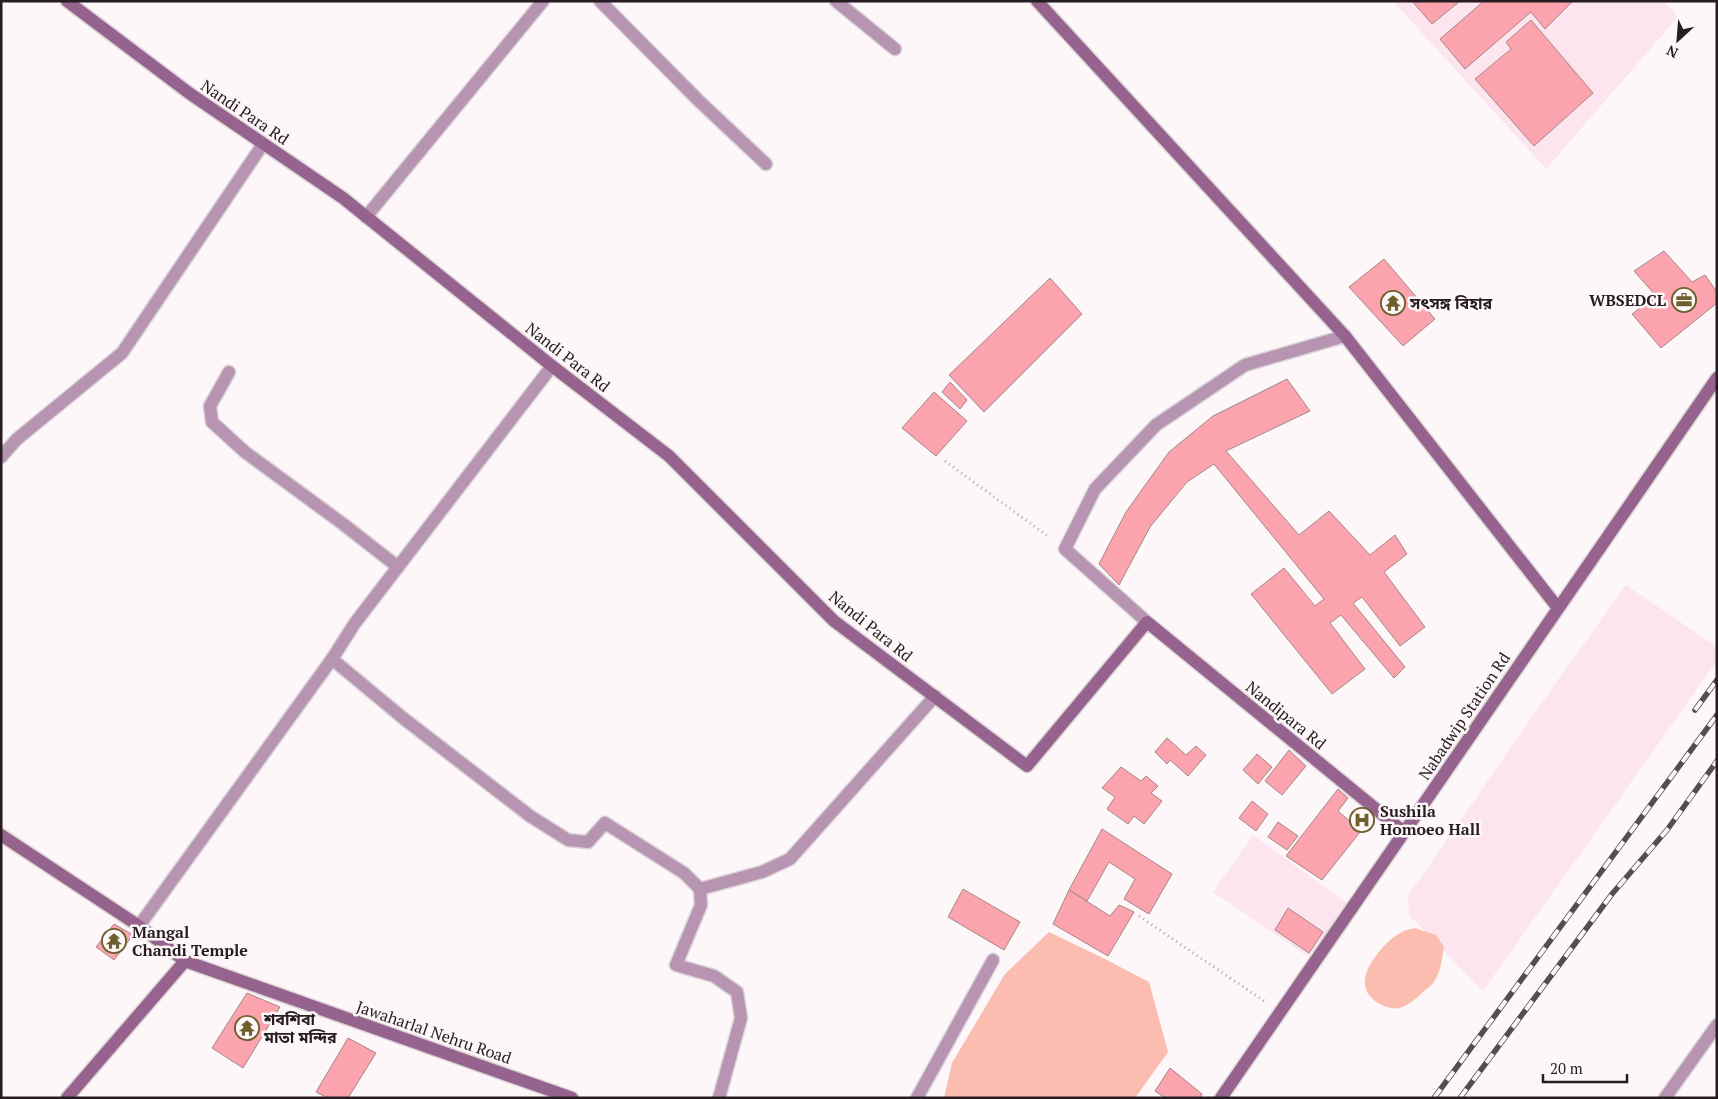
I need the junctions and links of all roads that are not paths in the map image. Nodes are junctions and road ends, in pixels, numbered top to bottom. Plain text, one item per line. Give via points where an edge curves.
1 (67, 1) edge
2 (543, 1) edge
3 (600, 1) edge
4 (836, 1) edge
5 (1036, 1) edge
6 (895, 50) dead end
7 (263, 144) junction
8 (766, 164) dead end
9 (366, 217) junction
10 (1345, 336) junction
11 (552, 366) junction
12 (229, 372) dead end
13 (1717, 378) edge
14 (1, 457) edge
15 (398, 567) junction
16 (1558, 608) junction
17 (1147, 622) junction
18 (332, 660) junction
19 (935, 696) junction
20 (1404, 832) junction
21 (1, 835) edge
22 (700, 889) junction
23 (139, 926) junction
24 (993, 960) dead end
25 (185, 962) junction
26 (1717, 1025) edge
27 (67, 1098) edge
28 (572, 1098) edge
29 (719, 1098) edge
30 (917, 1098) edge
31 (1221, 1098) edge
32 (1664, 1098) edge

1 - 7 street, Nandi Para Rd via 188,93
2 - 9 street
3 - 8 street
4 - 6 street
5 - 10 street
7 - 9 street, Nandi Para Rd
7 - 14 street via 122,353 17,439
9 - 11 street, Nandi Para Rd
10 - 16 street
10 - 17 street, Nandipara Rd via 1245,365 1156,425 1095,489 1066,549
11 - 15 street
11 - 19 street, Nandi Para Rd via 669,456 834,621
12 - 15 street via 210,406 212,422 245,452
13 - 16 street, Nabadwip Station Rd
15 - 18 street
16 - 20 street, Nabadwip Station Rd
17 - 19 street, Nandi Para Rd via 1027,766
17 - 20 street, Nandipara Rd
18 - 22 street via 530,816 568,840 588,842 605,824 684,873
18 - 23 street
19 - 22 street via 790,858 762,872
20 - 31 street, Nabadwip Station Rd
21 - 23 street, Jawaharlal Nehru Road
22 - 29 street via 701,905 676,965 714,976 737,992 741,1018
23 - 25 street, Jawaharlal Nehru Road
24 - 30 street
25 - 27 street
25 - 28 street, Jawaharlal Nehru Road
26 - 32 street

